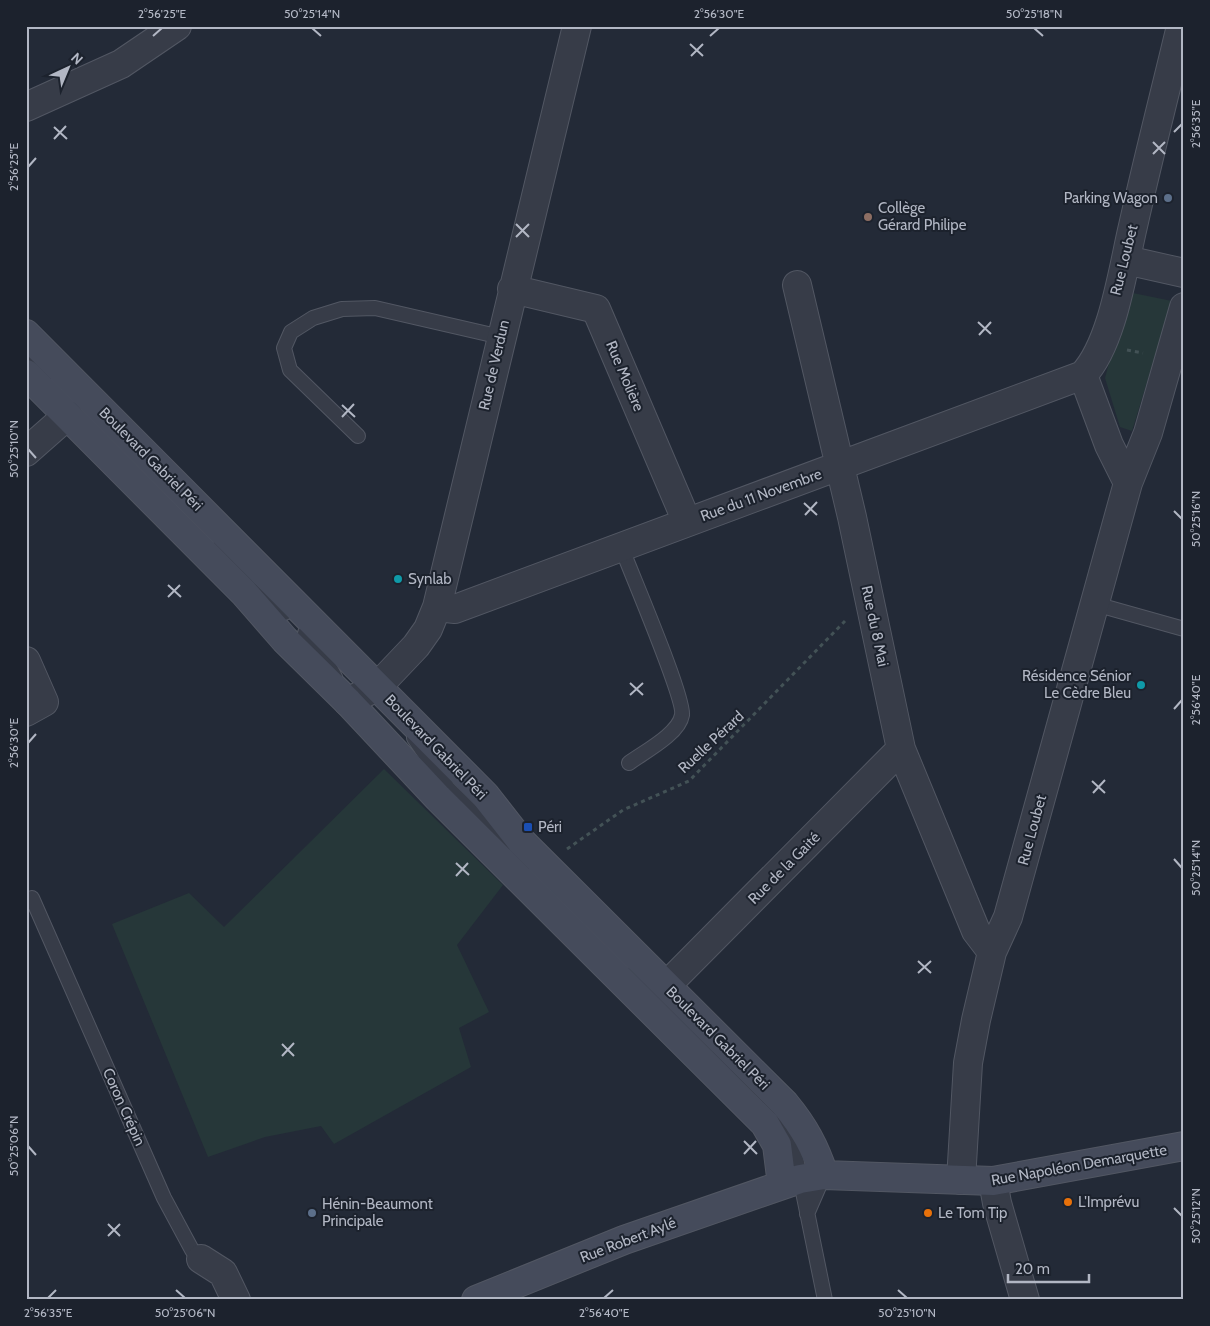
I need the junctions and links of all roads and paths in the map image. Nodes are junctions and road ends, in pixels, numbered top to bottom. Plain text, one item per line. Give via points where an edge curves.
1 (176, 26) edge
2 (577, 26) edge
3 (1181, 26) edge
4 (26, 107) edge
5 (1126, 260) junction
6 (1184, 273) edge
7 (798, 285) dead end
8 (512, 289) junction
9 (1184, 307) edge
10 (26, 334) edge
11 (501, 337) junction
12 (1102, 346) junction
13 (26, 356) edge
14 (1169, 358) junction
15 (26, 374) edge
16 (1083, 375) junction
17 (68, 415) junction
18 (358, 436) dead end
19 (26, 452) edge
20 (840, 467) junction
21 (1128, 483) junction
22 (687, 522) junction
23 (620, 546) junction
24 (1095, 604) junction
25 (437, 607) junction
26 (872, 611) junction
27 (1184, 629) edge
28 (26, 661) edge
29 (378, 686) junction
30 (348, 702) junction
31 (26, 712) edge
32 (901, 749) junction
33 (629, 763) dead end
34 (544, 864) junction
35 (575, 895) junction
36 (32, 898) dead end
37 (992, 952) junction
38 (666, 986) junction
39 (1184, 1146) edge
40 (802, 1180) junction
41 (961, 1180) junction
42 (994, 1181) junction
43 (807, 1214) junction
44 (201, 1259) joint
45 (236, 1300) edge
46 (476, 1300) edge
47 (825, 1300) edge
48 (1025, 1300) edge

1 - 4 street via 121,64
2 - 8 street, Rue de Verdun
3 - 5 street, Rue Loubet
5 - 6 street
5 - 12 street, Rue Loubet
7 - 20 street, Rue du 8 Mai
8 - 11 street, Rue de Verdun
8 - 22 street, Rue Molière via 596,309
9 - 14 street, Rue Loubet
10 - 29 main road, Boulevard Gabriel Péri
11 - 18 lane via 375,308 342,309 313,318 291,332 284,348 290,370
11 - 25 street, Rue de Verdun
12 - 14 path
12 - 16 street, Rue Loubet via 1095,363
13 - 30 lane via 316,643
14 - 21 street, Rue Loubet via 1148,433
15 - 17 main road, Boulevard Gabriel Péri
16 - 20 street, Rue du 11 Novembre
16 - 21 street via 1109,446
17 - 19 street
17 - 30 main road, Boulevard Gabriel Péri
20 - 22 street, Rue du 11 Novembre
20 - 26 street, Rue du 8 Mai
21 - 24 street, Rue Loubet
22 - 23 street, Rue du 11 Novembre
23 - 25 street, Rue du 11 Novembre via 454,609
23 - 33 lane via 676,688 682,714 676,729
24 - 27 lane
24 - 37 street, Rue Loubet via 1008,917
25 - 29 street, Rue de Verdun via 428,629 416,646
26 - 32 street, Rue du 8 Mai
26 - 34 path, Ruelle Pérard via 852,614 689,781 623,810
28 - 31 street via 44,702
29 - 30 street, Rue de Verdun
29 - 34 main road, Boulevard Gabriel Péri via 485,795 521,841
29 - 35 lane via 448,788 542,882
30 - 40 main road, Boulevard Gabriel Péri via 438,798 765,1124
32 - 37 street, Rue du 8 Mai via 976,931
32 - 38 street, Rue de la Gaité
34 - 35 main road, Boulevard Gabriel Péri
35 - 38 main road, Boulevard Gabriel Péri
36 - 44 lane, Coron Crépin via 164,1198 192,1250
37 - 41 street, Rue Loubet via 968,1063
38 - 40 main road, Boulevard Gabriel Péri via 785,1104 803,1126 816,1150
39 - 42 main road, Rue Napoléon Demarquette
40 - 41 main road, Rue Napoléon Demarquette
40 - 43 lane
40 - 43 lane
40 - 46 main road, Rue Robert Aylé via 624,1240
41 - 42 main road, Rue Napoléon Demarquette
42 - 48 street via 997,1204
43 - 47 lane
44 - 45 street, Coron Crépin via 223,1273

